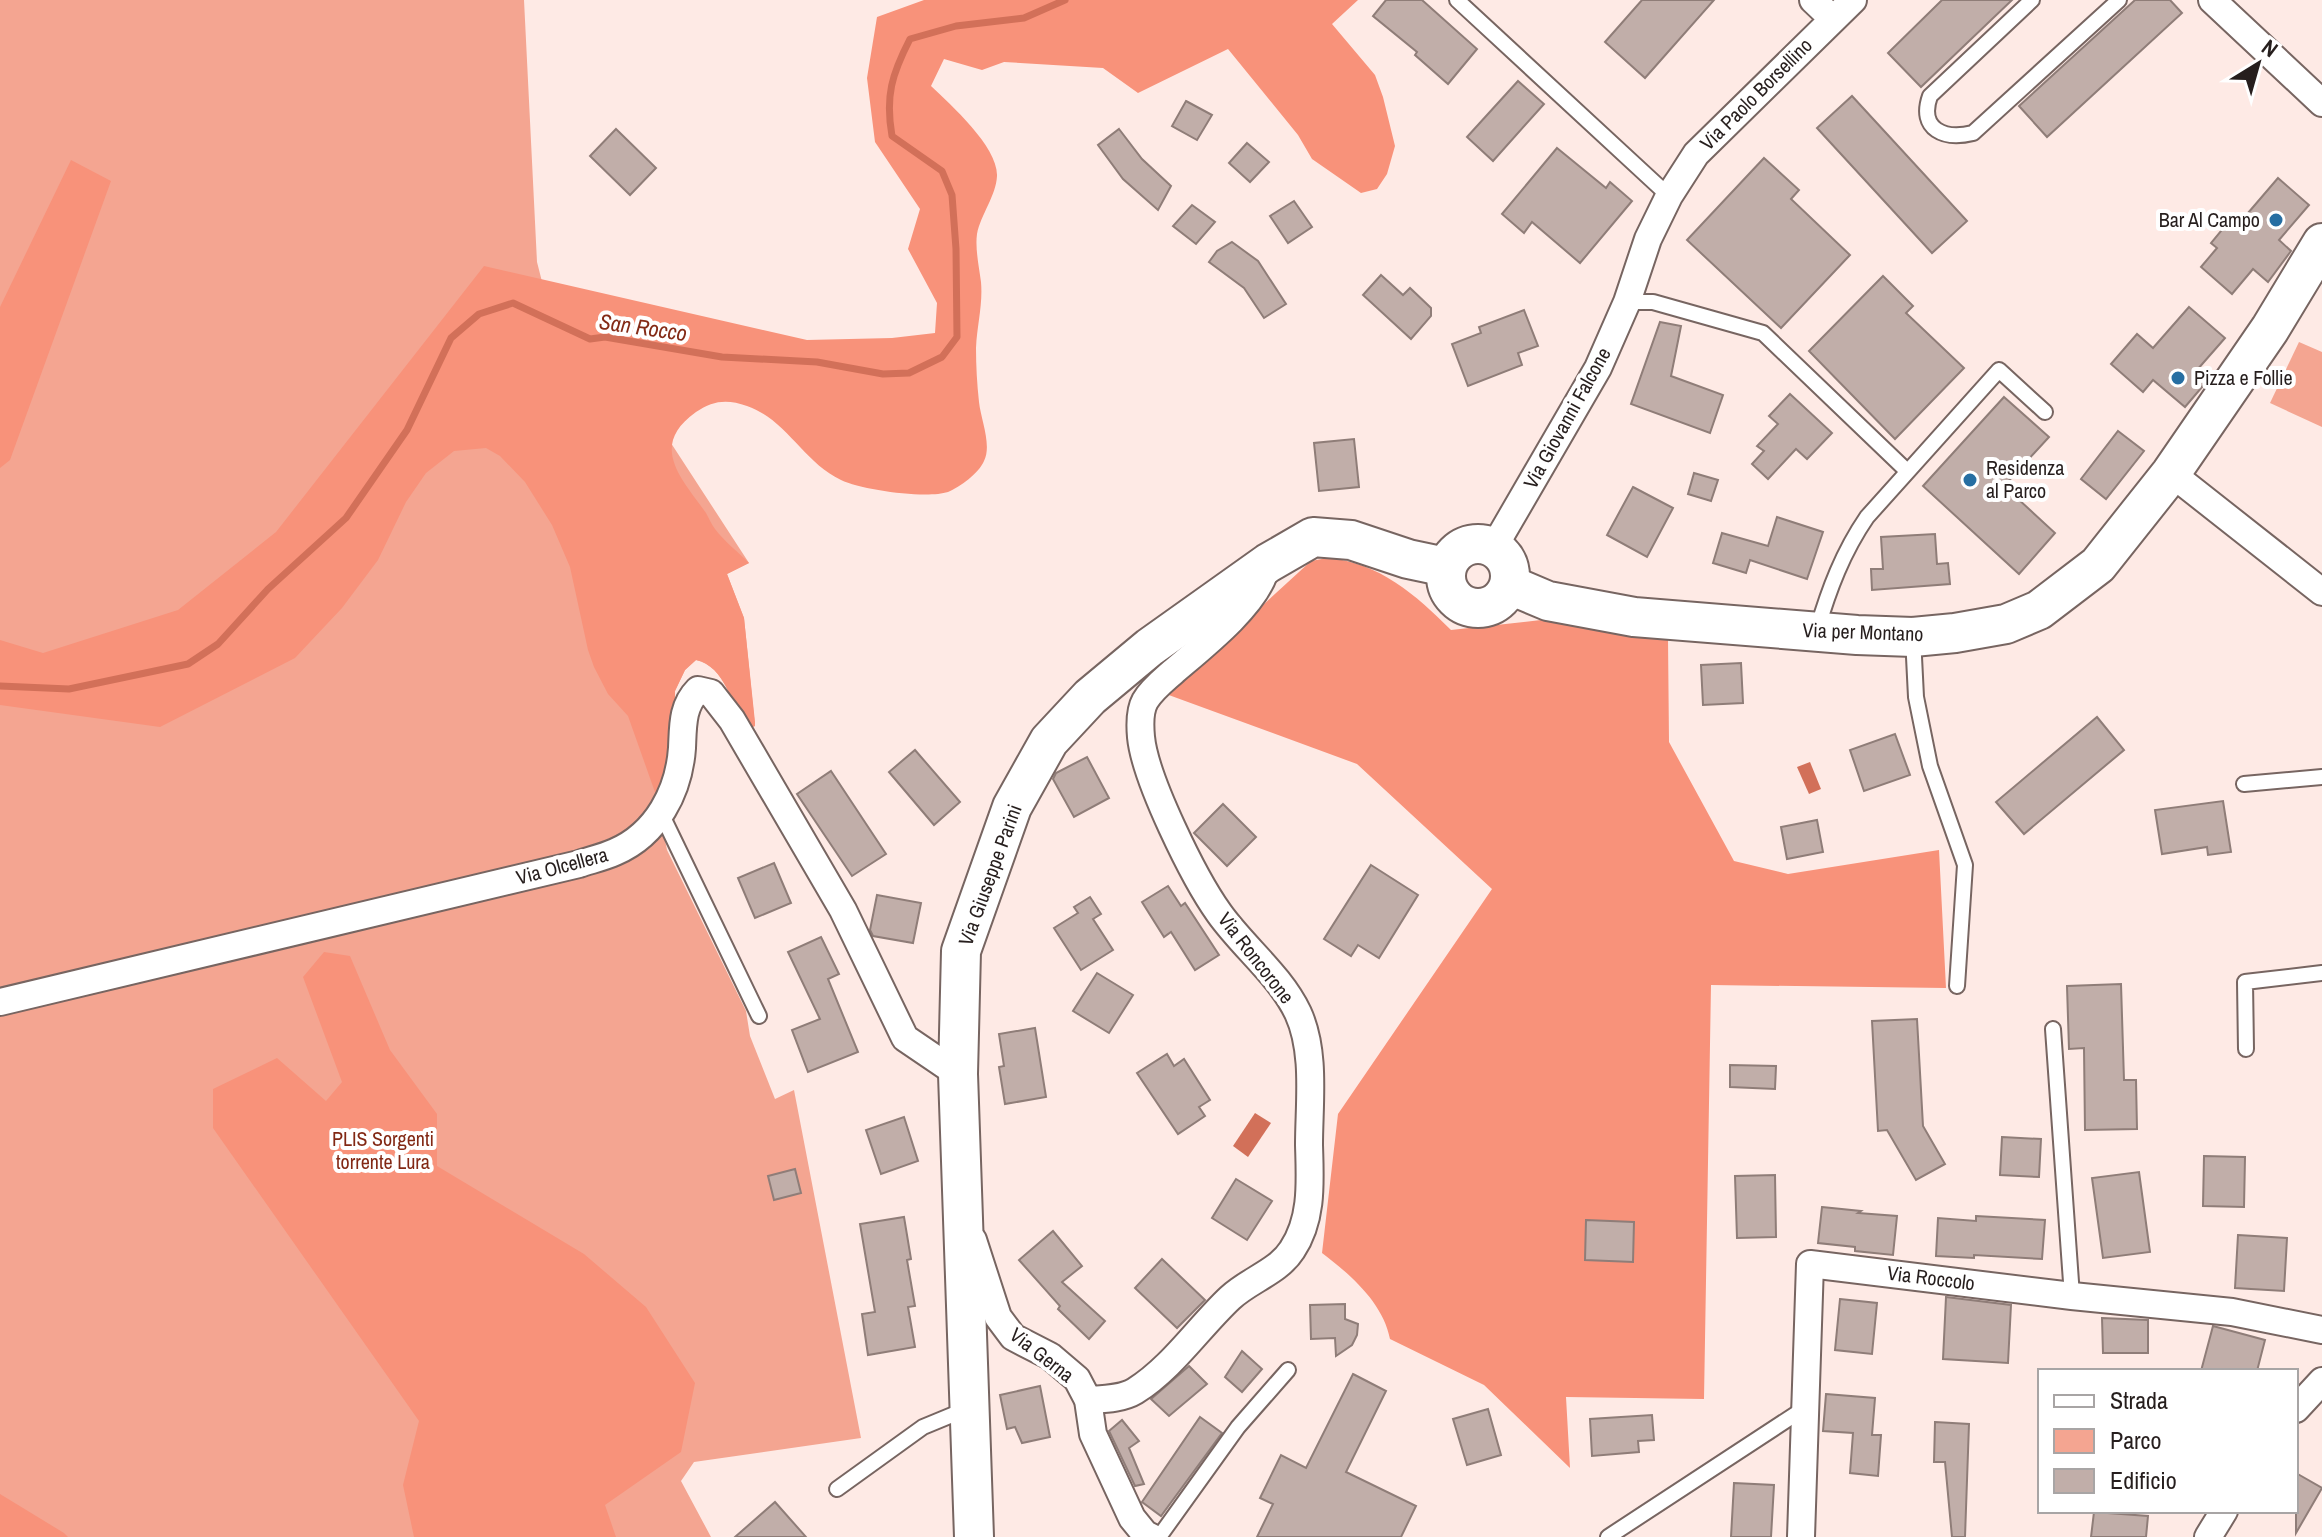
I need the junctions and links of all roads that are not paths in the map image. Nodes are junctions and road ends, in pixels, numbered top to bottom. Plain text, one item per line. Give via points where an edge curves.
1 (1457, 0) edge
2 (1813, 0) edge
3 (1853, 0) edge
4 (2032, 0) edge
5 (2119, 0) edge
6 (2212, 0) edge
7 (1833, 19) junction
8 (2322, 103) edge
9 (1669, 196) junction
10 (2322, 243) edge
11 (1627, 302) junction
12 (2045, 412) dead end
13 (1907, 471) junction
14 (2171, 473) junction
15 (1494, 547) junction
16 (1268, 563) junction
17 (1446, 567) junction
18 (1510, 585) junction
19 (2322, 592) edge
20 (1817, 632) junction
21 (1913, 637) junction
22 (2322, 777) edge
23 (2244, 784) dead end
24 (661, 813) junction
25 (2322, 973) edge
26 (1957, 986) dead end
27 (0, 1002) edge
28 (759, 1016) dead end
29 (2053, 1029) dead end
30 (2246, 1049) dead end
31 (958, 1074) junction
32 (963, 1210) junction
33 (2072, 1296) junction
34 (2322, 1330) edge
35 (1288, 1370) dead end
36 (2322, 1381) edge
37 (1088, 1400) junction
38 (970, 1407) junction
39 (2298, 1407) edge
40 (1805, 1408) junction
41 (837, 1489) dead end
42 (2223, 1513) edge
43 (974, 1537) edge
44 (1151, 1537) edge
45 (1159, 1537) edge
46 (1608, 1537) edge
47 (1801, 1537) edge
48 (2208, 1537) edge

1 - 9 lane
2 - 7 street
3 - 7 street, Via Paolo Borsellino
4 - 5 lane via 1930,96 1929,121 1941,133 1973,133
6 - 8 street
7 - 9 street, Via Paolo Borsellino via 1696,154
9 - 11 street, Via Giovanni Falcone
10 - 14 street, Via per Montano
11 - 13 lane via 1653,302 1763,333
11 - 15 street, Via Giovanni Falcone via 1598,368
12 - 13 lane via 1999,370
13 - 20 lane via 1850,542
14 - 19 street
14 - 21 street, Via per Montano via 2098,565 2039,610 2006,624
15 - 17 street via 1466,546
15 - 18 street via 1505,557
16 - 17 street, Via Giuseppe Parini via 1313,537 1351,540
16 - 31 street, Via Giuseppe Parini via 1150,647 1090,697 1049,741 1012,807 961,951
16 - 37 street, Via Roncorone via 1261,583 1225,627 1153,689 1141,710 1141,737 1148,769 1211,900 1298,1013 1308,1063 1308,1215 1293,1250 1279,1266 1233,1296 1158,1372 1133,1392
17 - 18 street via 1451,595 1462,605 1491,606
18 - 20 street, Via per Montano via 1548,601 1634,617
20 - 21 street, Via per Montano
21 - 26 lane via 1916,697 1930,766 1965,865
22 - 23 lane
24 - 27 street, Via Olcellera via 648,830 617,852 579,864
24 - 28 lane
24 - 31 street, Via Olcellera via 680,770 683,714 698,690 711,693 843,910 905,1038
25 - 30 lane via 2245,982
29 - 33 lane
31 - 32 street, Via Giuseppe Parini
32 - 37 street, Via Gerna via 998,1317 1013,1337 1050,1356 1077,1379
32 - 38 street, Via Giuseppe Parini
33 - 34 street, Via Roccolo via 2232,1312
33 - 40 street, Via Roccolo via 1810,1264
35 - 45 lane via 1238,1427
36 - 39 street
37 - 44 street, Via Gerna via 1093,1434 1132,1518
38 - 41 lane via 923,1427
38 - 43 street, Via Giuseppe Parini
40 - 46 lane
40 - 47 street, Via Roccolo
42 - 48 street

